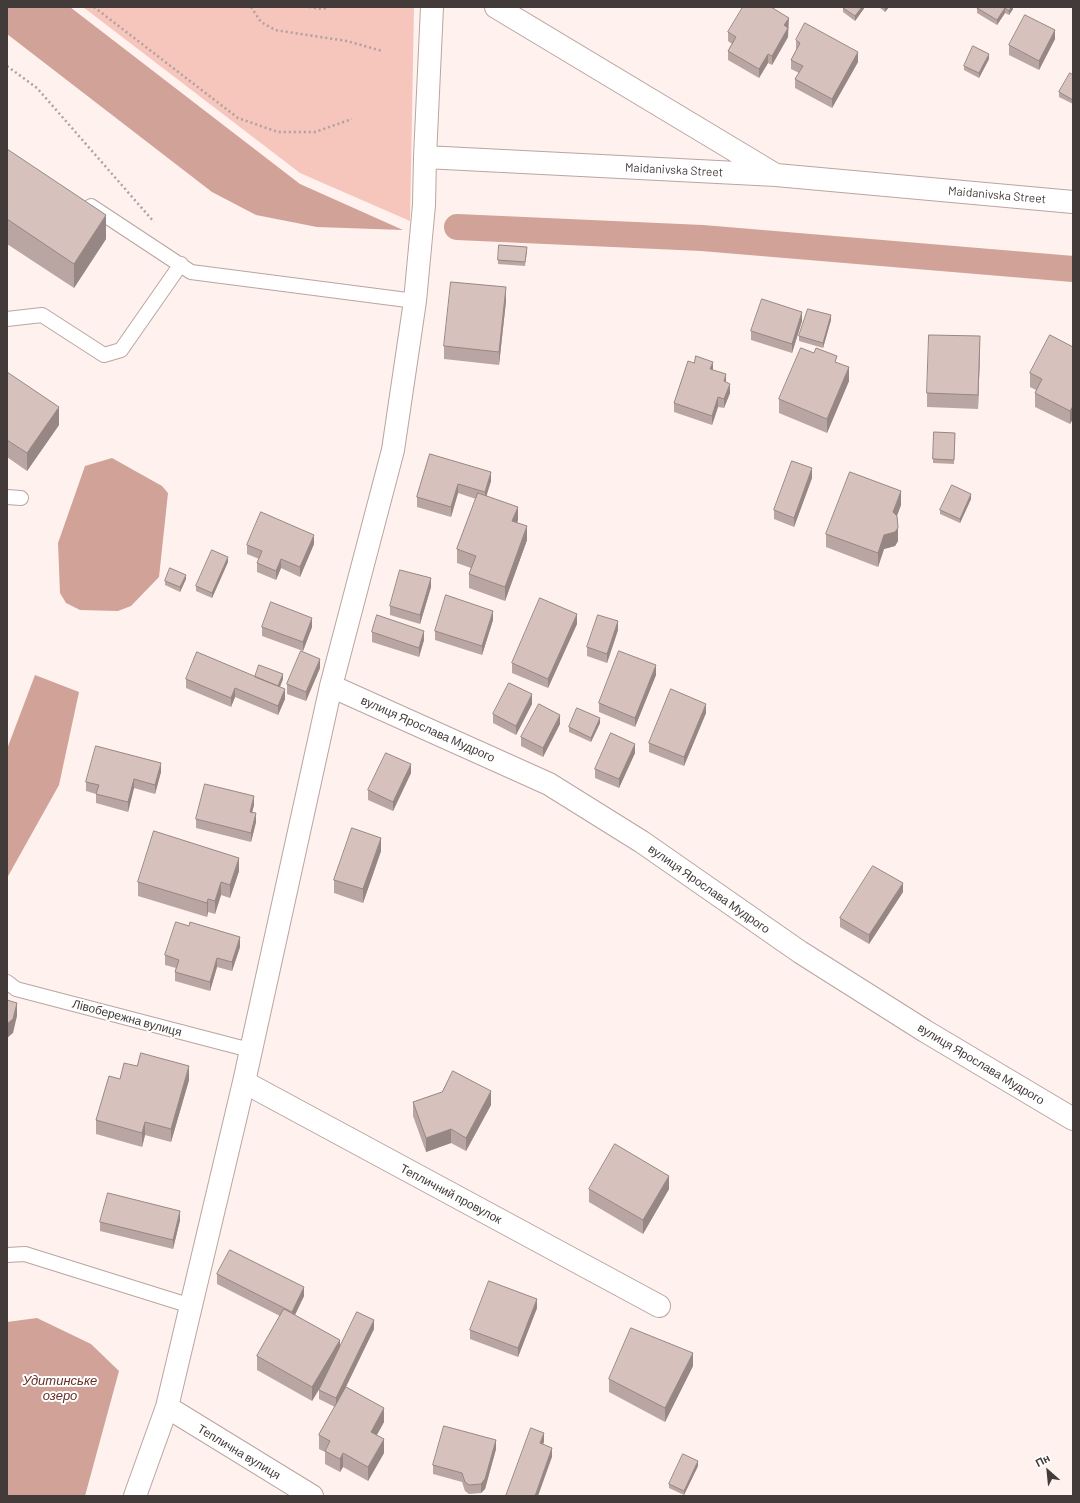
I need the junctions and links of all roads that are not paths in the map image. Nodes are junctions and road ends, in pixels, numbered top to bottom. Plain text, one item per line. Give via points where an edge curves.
1 (432, 7) edge
2 (496, 7) edge
3 (425, 157) junction
4 (776, 175) junction
5 (80, 199) edge
6 (1073, 202) edge
7 (181, 264) junction
8 (414, 301) junction
9 (7, 319) edge
10 (331, 686) junction
11 (7, 982) edge
12 (250, 1050) junction
13 (244, 1082) junction
14 (1073, 1119) edge
15 (7, 1255) edge
16 (191, 1306) junction
17 (659, 1306) dead end
18 (167, 1407) junction
19 (135, 1496) edge
20 (312, 1496) edge

1 - 3 street
2 - 4 street
3 - 4 street, Maidanivska Street
3 - 8 street via 424,205
4 - 6 street, Maidanivska Street
5 - 7 lane
7 - 8 lane via 191,272
7 - 9 lane via 121,350 104,355 42,315
8 - 10 street via 393,450
10 - 12 street
10 - 14 street, вулиця Ярослава Мудрого via 549,784 642,842 800,952 912,1023
11 - 12 lane, Лівобережна вулиця via 16,989
12 - 13 street
13 - 16 street
13 - 17 street, Тепличний провулок
15 - 16 lane via 25,1254
16 - 18 street
18 - 19 street
18 - 20 street, Теплична вулиця

